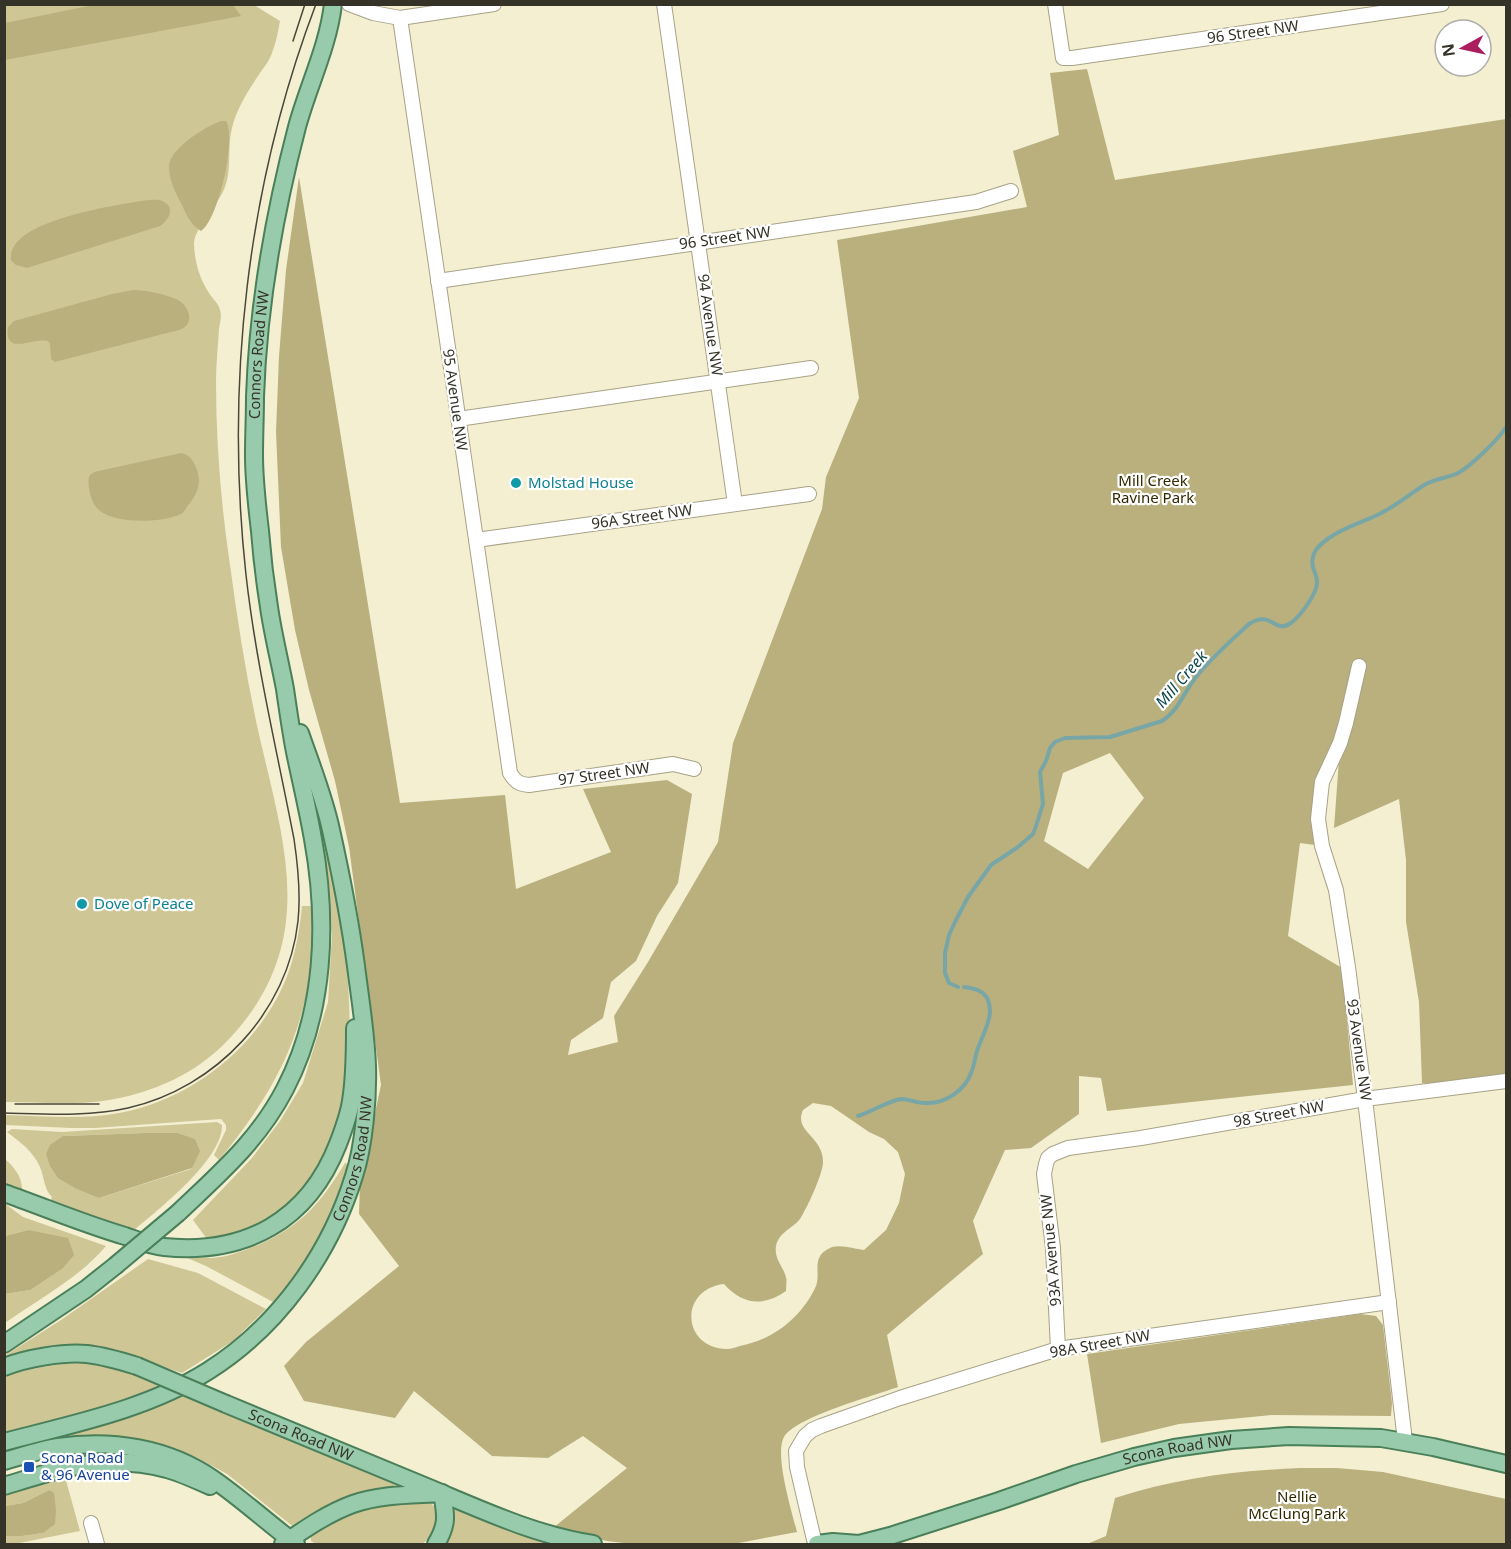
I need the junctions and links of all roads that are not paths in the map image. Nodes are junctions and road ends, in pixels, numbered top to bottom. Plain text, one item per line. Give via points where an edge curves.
1 (333, 4) edge
2 (344, 4) edge
3 (350, 4) edge
4 (494, 4) edge
5 (664, 4) edge
6 (1055, 4) edge
7 (1442, 4) edge
8 (461, 7) edge
9 (400, 18) junction
10 (331, 25) junction
11 (1011, 191) dead end
12 (699, 242) junction
13 (438, 281) junction
14 (811, 368) dead end
15 (718, 382) junction
16 (458, 419) junction
17 (809, 494) dead end
18 (735, 504) junction
19 (476, 540) junction
20 (1359, 666) dead end
21 (285, 690) junction
22 (694, 769) dead end
23 (515, 781) joint
24 (352, 943) junction
25 (1506, 1081) edge
26 (1365, 1099) junction
27 (1053, 1154) joint
28 (4, 1192) edge
29 (1389, 1302) junction
30 (4, 1344) edge
31 (1058, 1349) junction
32 (4, 1367) edge
33 (1406, 1441) junction
34 (4, 1442) edge
35 (4, 1461) edge
36 (1506, 1464) edge
37 (4, 1486) edge
38 (442, 1493) junction
39 (239, 1498) junction
40 (91, 1523) dead end
41 (440, 1538) edge
42 (289, 1543) edge
43 (858, 1544) edge
44 (96, 1545) edge
45 (430, 1545) edge
46 (593, 1545) edge
47 (816, 1545) edge

1 - 10 main road, Connors Road NW
2 - 10 main road, Connors Road NW
3 - 9 street
4 - 8 street
5 - 12 street, 94 Avenue NW
6 - 7 street, 96 Street NW via 1063,58
8 - 9 street
9 - 13 street, 95 Avenue NW
10 - 21 main road, Connors Road NW via 286,167 267,269 258,347 256,498 269,607
11 - 12 street, 96 Street NW via 976,202
12 - 13 street, 96 Street NW
12 - 15 street, 94 Avenue NW
13 - 16 street, 95 Avenue NW
14 - 15 street
15 - 16 street
15 - 18 street, 94 Avenue NW
16 - 19 street, 95 Avenue NW
17 - 18 street, 96A Street NW
18 - 19 street, 96A Street NW
19 - 23 street, 95 Avenue NW via 510,773
20 - 26 street, 93 Avenue NW via 1340,743 1322,782 1318,819 1336,890
21 - 24 main road, Connors Road NW via 331,828
21 - 30 main road, Connors Road NW, bridge via 314,840 320,886 321,958 310,1024 287,1085 259,1131 178,1214 86,1289
22 - 23 street, 97 Street NW via 673,765 529,784
24 - 28 main road via 355,1056 351,1102 332,1158 318,1183 289,1216 248,1239 205,1248 162,1247 98,1228
24 - 34 main road, Connors Road NW via 367,1066 360,1149 355,1174 335,1223 305,1277 253,1337 209,1371 180,1387 129,1407
25 - 26 street, 98 Street NW
26 - 27 street, 98 Street NW via 1068,1148
26 - 29 street, 93 Avenue NW
27 - 31 street, 93A Avenue NW via 1044,1174 1053,1248
29 - 31 street, 98A Street NW
29 - 33 street, 93 Avenue NW
31 - 47 street, 98A Street NW via 812,1430 796,1451
32 - 38 main road, Scona Road NW, bridge via 39,1357 87,1354 137,1366
33 - 36 main road, Scona Road NW
33 - 43 main road, Scona Road NW via 1289,1436 1174,1448 1122,1460
35 - 39 main road via 74,1445 131,1447 183,1461
37 - 39 main road via 72,1467 113,1462 170,1470
38 - 41 main road via 446,1514
38 - 42 main road via 353,1504
38 - 46 main road, Scona Road NW via 543,1533
39 - 42 main road
40 - 44 street
41 - 45 main road
43 - 47 main road, Scona Road NW

